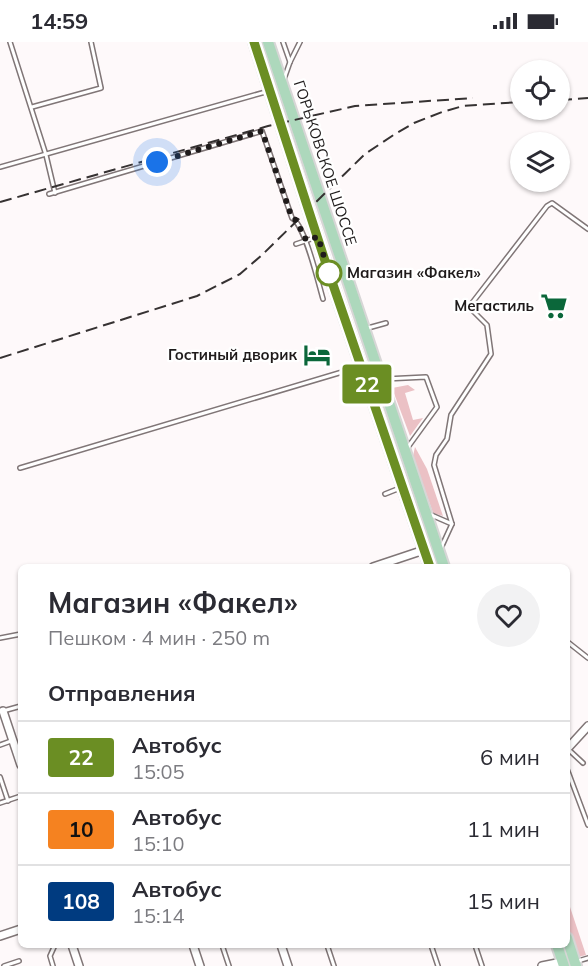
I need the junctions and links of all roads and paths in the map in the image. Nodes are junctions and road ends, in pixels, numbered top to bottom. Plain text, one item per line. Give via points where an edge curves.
1 (10, 42) edge
2 (91, 42) edge
3 (254, 42) edge
4 (268, 42) edge
5 (283, 42) edge
6 (300, 42) edge
7 (290, 62) junction
8 (282, 83) junction
9 (270, 90) junction
10 (32, 107) junction
11 (46, 155) junction
12 (0, 167) edge
13 (55, 193) junction
14 (49, 194) dead end
15 (588, 229) edge
16 (318, 237) junction
17 (306, 240) junction
18 (296, 243) dead end
19 (323, 299) dead end
20 (386, 323) dead end
21 (363, 330) junction
22 (361, 366) junction
23 (381, 379) junction
24 (405, 452) junction
25 (20, 468) dead end
26 (403, 488) junction
27 (385, 494) dead end
28 (427, 513) junction
29 (452, 524) junction
30 (424, 550) junction
31 (440, 552) junction
32 (382, 564) edge
33 (429, 564) edge
34 (443, 564) edge
35 (18, 635) edge
36 (0, 638) edge
37 (570, 644) edge
38 (588, 658) edge
39 (18, 707) edge
40 (3, 711) joint
41 (4, 725) edge
42 (588, 726) edge
43 (13, 740) junction
44 (0, 745) edge
45 (570, 746) edge
46 (570, 752) edge
47 (18, 756) edge
48 (583, 763) dead end
49 (0, 777) edge
50 (570, 777) edge
51 (18, 797) edge
52 (8, 801) junction
53 (0, 803) edge
54 (588, 825) edge
55 (18, 930) edge
56 (0, 936) edge
57 (570, 947) edge
58 (54, 948) edge
59 (73, 948) edge
60 (194, 948) edge
61 (223, 948) edge
62 (283, 948) edge
63 (328, 948) edge
64 (432, 948) edge
65 (476, 948) edge
66 (558, 948) edge
67 (588, 958) edge
68 (20, 961) dead end
69 (563, 964) edge
70 (576, 964) edge
71 (4, 966) edge
72 (53, 966) edge
73 (79, 966) edge
74 (200, 966) edge
75 (229, 966) edge
76 (288, 966) edge
77 (334, 966) edge
78 (438, 966) edge
79 (482, 966) edge
80 (542, 966) edge

1 - 10 lane
2 - 10 lane via 101,88
3 - 9 main road, ГОРЬКОВСКОЕ ШОССЕ
4 - 8 main road, ГОРЬКОВСКОЕ ШОССЕ
5 - 7 lane
6 - 7 lane
7 - 8 lane
8 - 21 main road, ГОРЬКОВСКОЕ ШОССЕ
9 - 11 lane
9 - 16 main road, ГОРЬКОВСКОЕ ШОССЕ
10 - 11 lane
11 - 12 lane
11 - 13 lane
13 - 14 lane
13 - 17 lane via 262,131 292,218
15 - 29 lane via 552,203 547,206 472,303 471,309 487,325 491,354 451,415 447,439 436,455 434,465
16 - 17 lane
16 - 22 main road, ГОРЬКОВСКОЕ ШОССЕ
17 - 18 lane
17 - 19 lane
20 - 21 lane
21 - 23 main road, ГОРЬКОВСКОЕ ШОССЕ
22 - 25 lane
22 - 26 main road, ГОРЬКОВСКОЕ ШОССЕ
23 - 24 main road, ГОРЬКОВСКОЕ ШОССЕ
23 - 24 lane via 426,377 437,407
24 - 28 main road, ГОРЬКОВСКОЕ ШОССЕ
26 - 27 lane
26 - 30 main road, ГОРЬКОВСКОЕ ШОССЕ
28 - 29 lane
28 - 31 main road, ГОРЬКОВСКОЕ ШОССЕ
29 - 31 lane
30 - 32 street
30 - 33 main road, ГОРЬКОВСКОЕ ШОССЕ
31 - 34 main road, ГОРЬКОВСКОЕ ШОССЕ
35 - 36 lane
37 - 38 lane
39 - 40 lane
40 - 41 street
41 - 43 street
42 - 45 street
43 - 44 lane
43 - 47 street
46 - 48 lane
49 - 52 lane
50 - 54 lane
51 - 52 lane
52 - 53 lane
55 - 56 street
57 - 70 main road
58 - 72 lane via 50,956
59 - 73 street
60 - 74 street
61 - 75 lane
62 - 76 street
63 - 77 lane
64 - 78 lane
65 - 79 lane
66 - 69 main road
67 - 70 lane
68 - 71 lane
69 - 80 street

